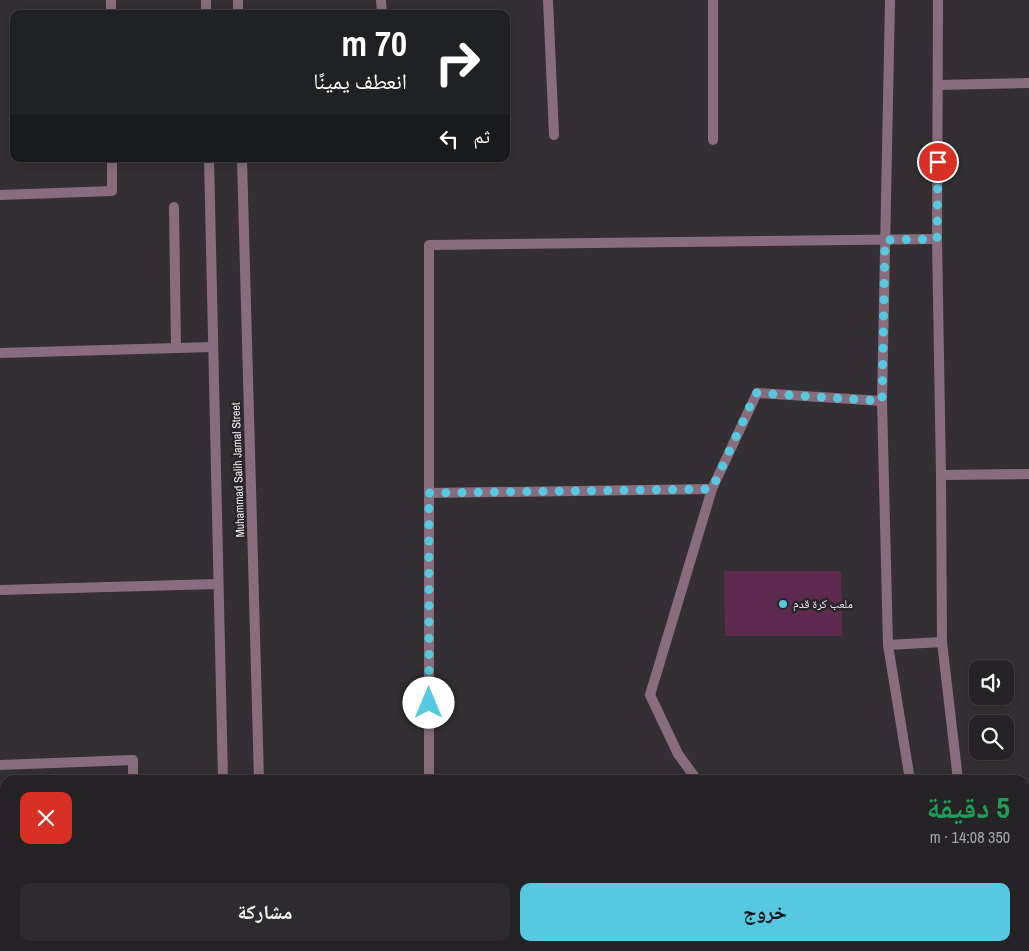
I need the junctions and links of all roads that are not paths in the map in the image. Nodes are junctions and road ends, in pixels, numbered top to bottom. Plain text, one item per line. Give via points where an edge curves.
1 (548, 0) edge
2 (713, 0) edge
3 (890, 0) edge
4 (938, 0) edge
5 (1029, 83) edge
6 (938, 85) junction
7 (554, 135) dead end
8 (713, 140) dead end
9 (112, 162) edge
10 (209, 162) edge
11 (242, 162) edge
12 (0, 195) edge
13 (174, 207) dead end
14 (937, 239) junction
15 (885, 240) junction
16 (214, 347) junction
17 (176, 348) junction
18 (0, 353) edge
19 (882, 401) junction
20 (1029, 474) edge
21 (941, 476) junction
22 (712, 489) junction
23 (429, 493) junction
24 (218, 584) junction
25 (0, 590) edge
26 (942, 642) junction
27 (888, 645) junction
28 (0, 765) edge
29 (133, 775) edge
30 (223, 775) edge
31 (259, 775) edge
32 (429, 775) edge
33 (693, 775) edge
34 (909, 775) edge
35 (957, 775) edge

1 - 7 street
2 - 8 street
3 - 15 street
4 - 6 street
5 - 6 street
6 - 14 street
9 - 12 street via 112,191
10 - 16 street, Muhammad Salih Jamal Street
11 - 31 street, Muhammad Salih Jamal Street
13 - 17 street
14 - 15 street
14 - 21 street
15 - 19 street
15 - 23 street via 429,245
16 - 17 street
16 - 24 street, Muhammad Salih Jamal Street
17 - 18 street
19 - 22 street via 756,393
19 - 27 street
20 - 21 street
21 - 26 street
22 - 23 street
22 - 33 street via 650,694 678,754
23 - 32 street
24 - 25 street
24 - 30 street, Muhammad Salih Jamal Street
26 - 27 street
26 - 35 street
27 - 34 street
28 - 29 street via 133,760

